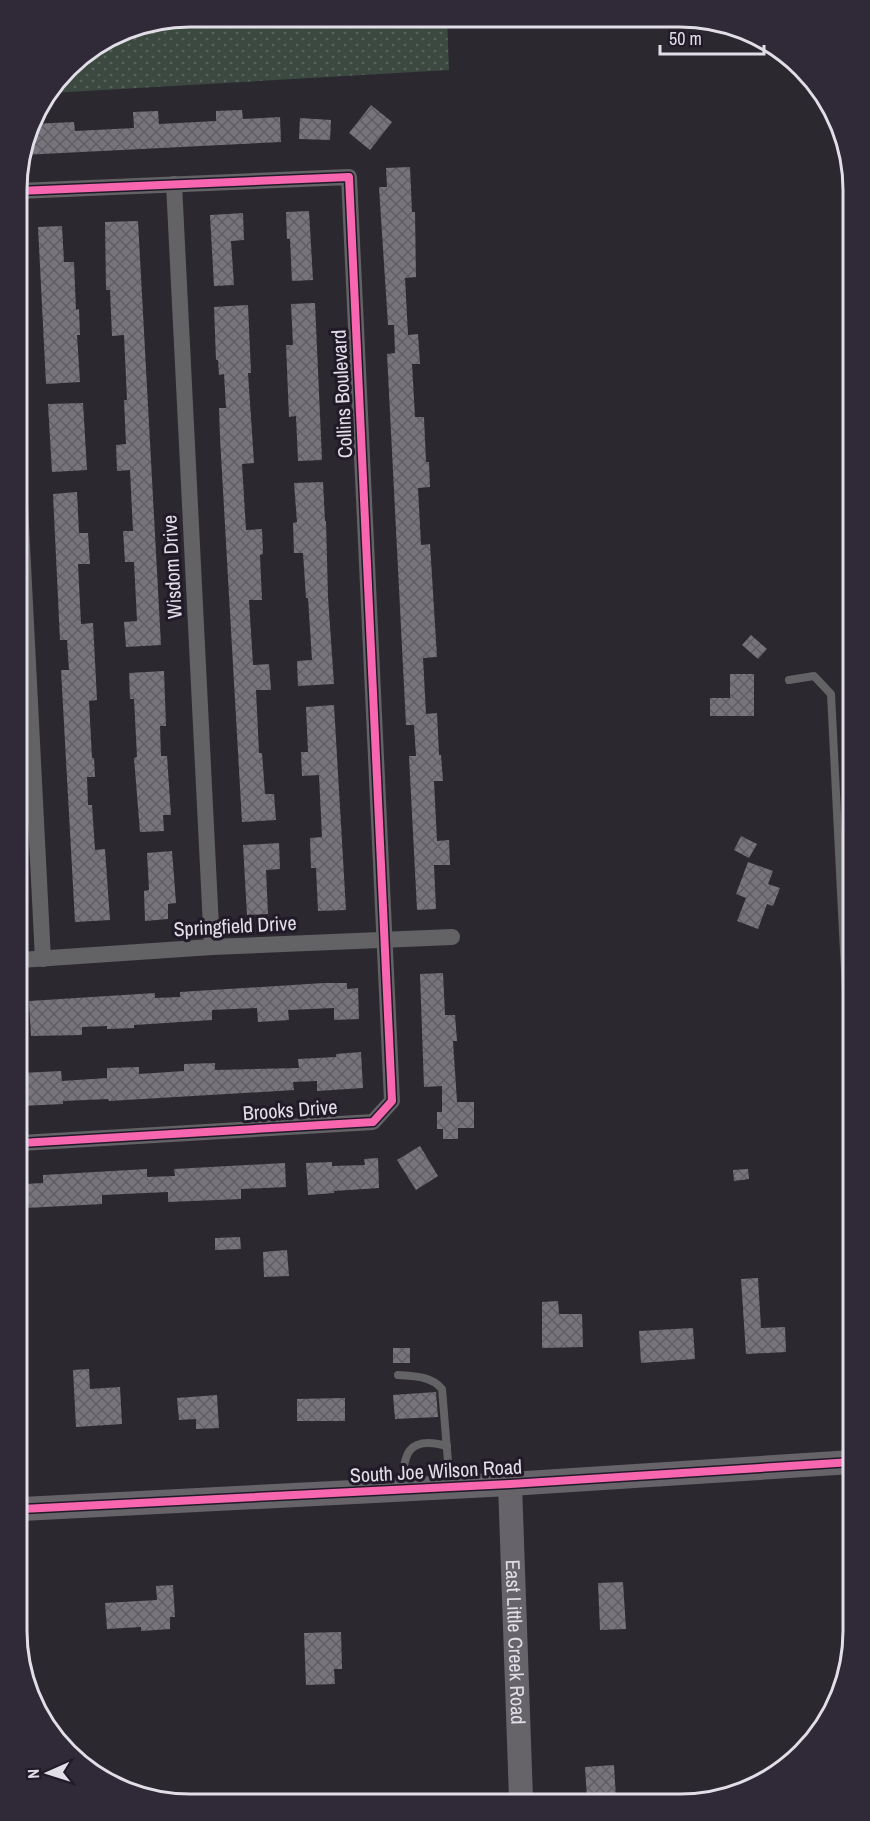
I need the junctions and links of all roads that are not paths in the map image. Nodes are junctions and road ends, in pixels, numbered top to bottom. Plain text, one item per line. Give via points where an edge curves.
1 (174, 184) junction
2 (27, 191) edge
3 (27, 644) edge
4 (789, 680) dead end
5 (843, 932) edge
6 (452, 937) dead end
7 (385, 940) junction
8 (212, 947) junction
9 (43, 959) junction
10 (27, 960) edge
11 (27, 1143) edge
12 (398, 1375) dead end
13 (447, 1446) junction
14 (843, 1463) edge
15 (510, 1484) junction
16 (450, 1487) junction
17 (404, 1489) junction
18 (27, 1509) edge
19 (521, 1794) edge

1 - 2 street, Collins Boulevard
1 - 7 street, Collins Boulevard via 349,177
1 - 8 street, Wisdom Drive
3 - 9 street
4 - 5 lane via 814,676 831,694
6 - 7 street, Springfield Drive
7 - 8 street, Springfield Drive
7 - 11 street, Brooks Drive via 392,1101 373,1122
8 - 9 street, Springfield Drive
9 - 10 street, Springfield Drive
12 - 13 lane via 427,1378 442,1389
13 - 16 lane
13 - 17 lane via 424,1442 411,1449 405,1458
14 - 15 street, South Joe Wilson Road
15 - 16 street, South Joe Wilson Road
15 - 19 street, East Little Creek Road
16 - 17 street, South Joe Wilson Road
17 - 18 street, South Joe Wilson Road

